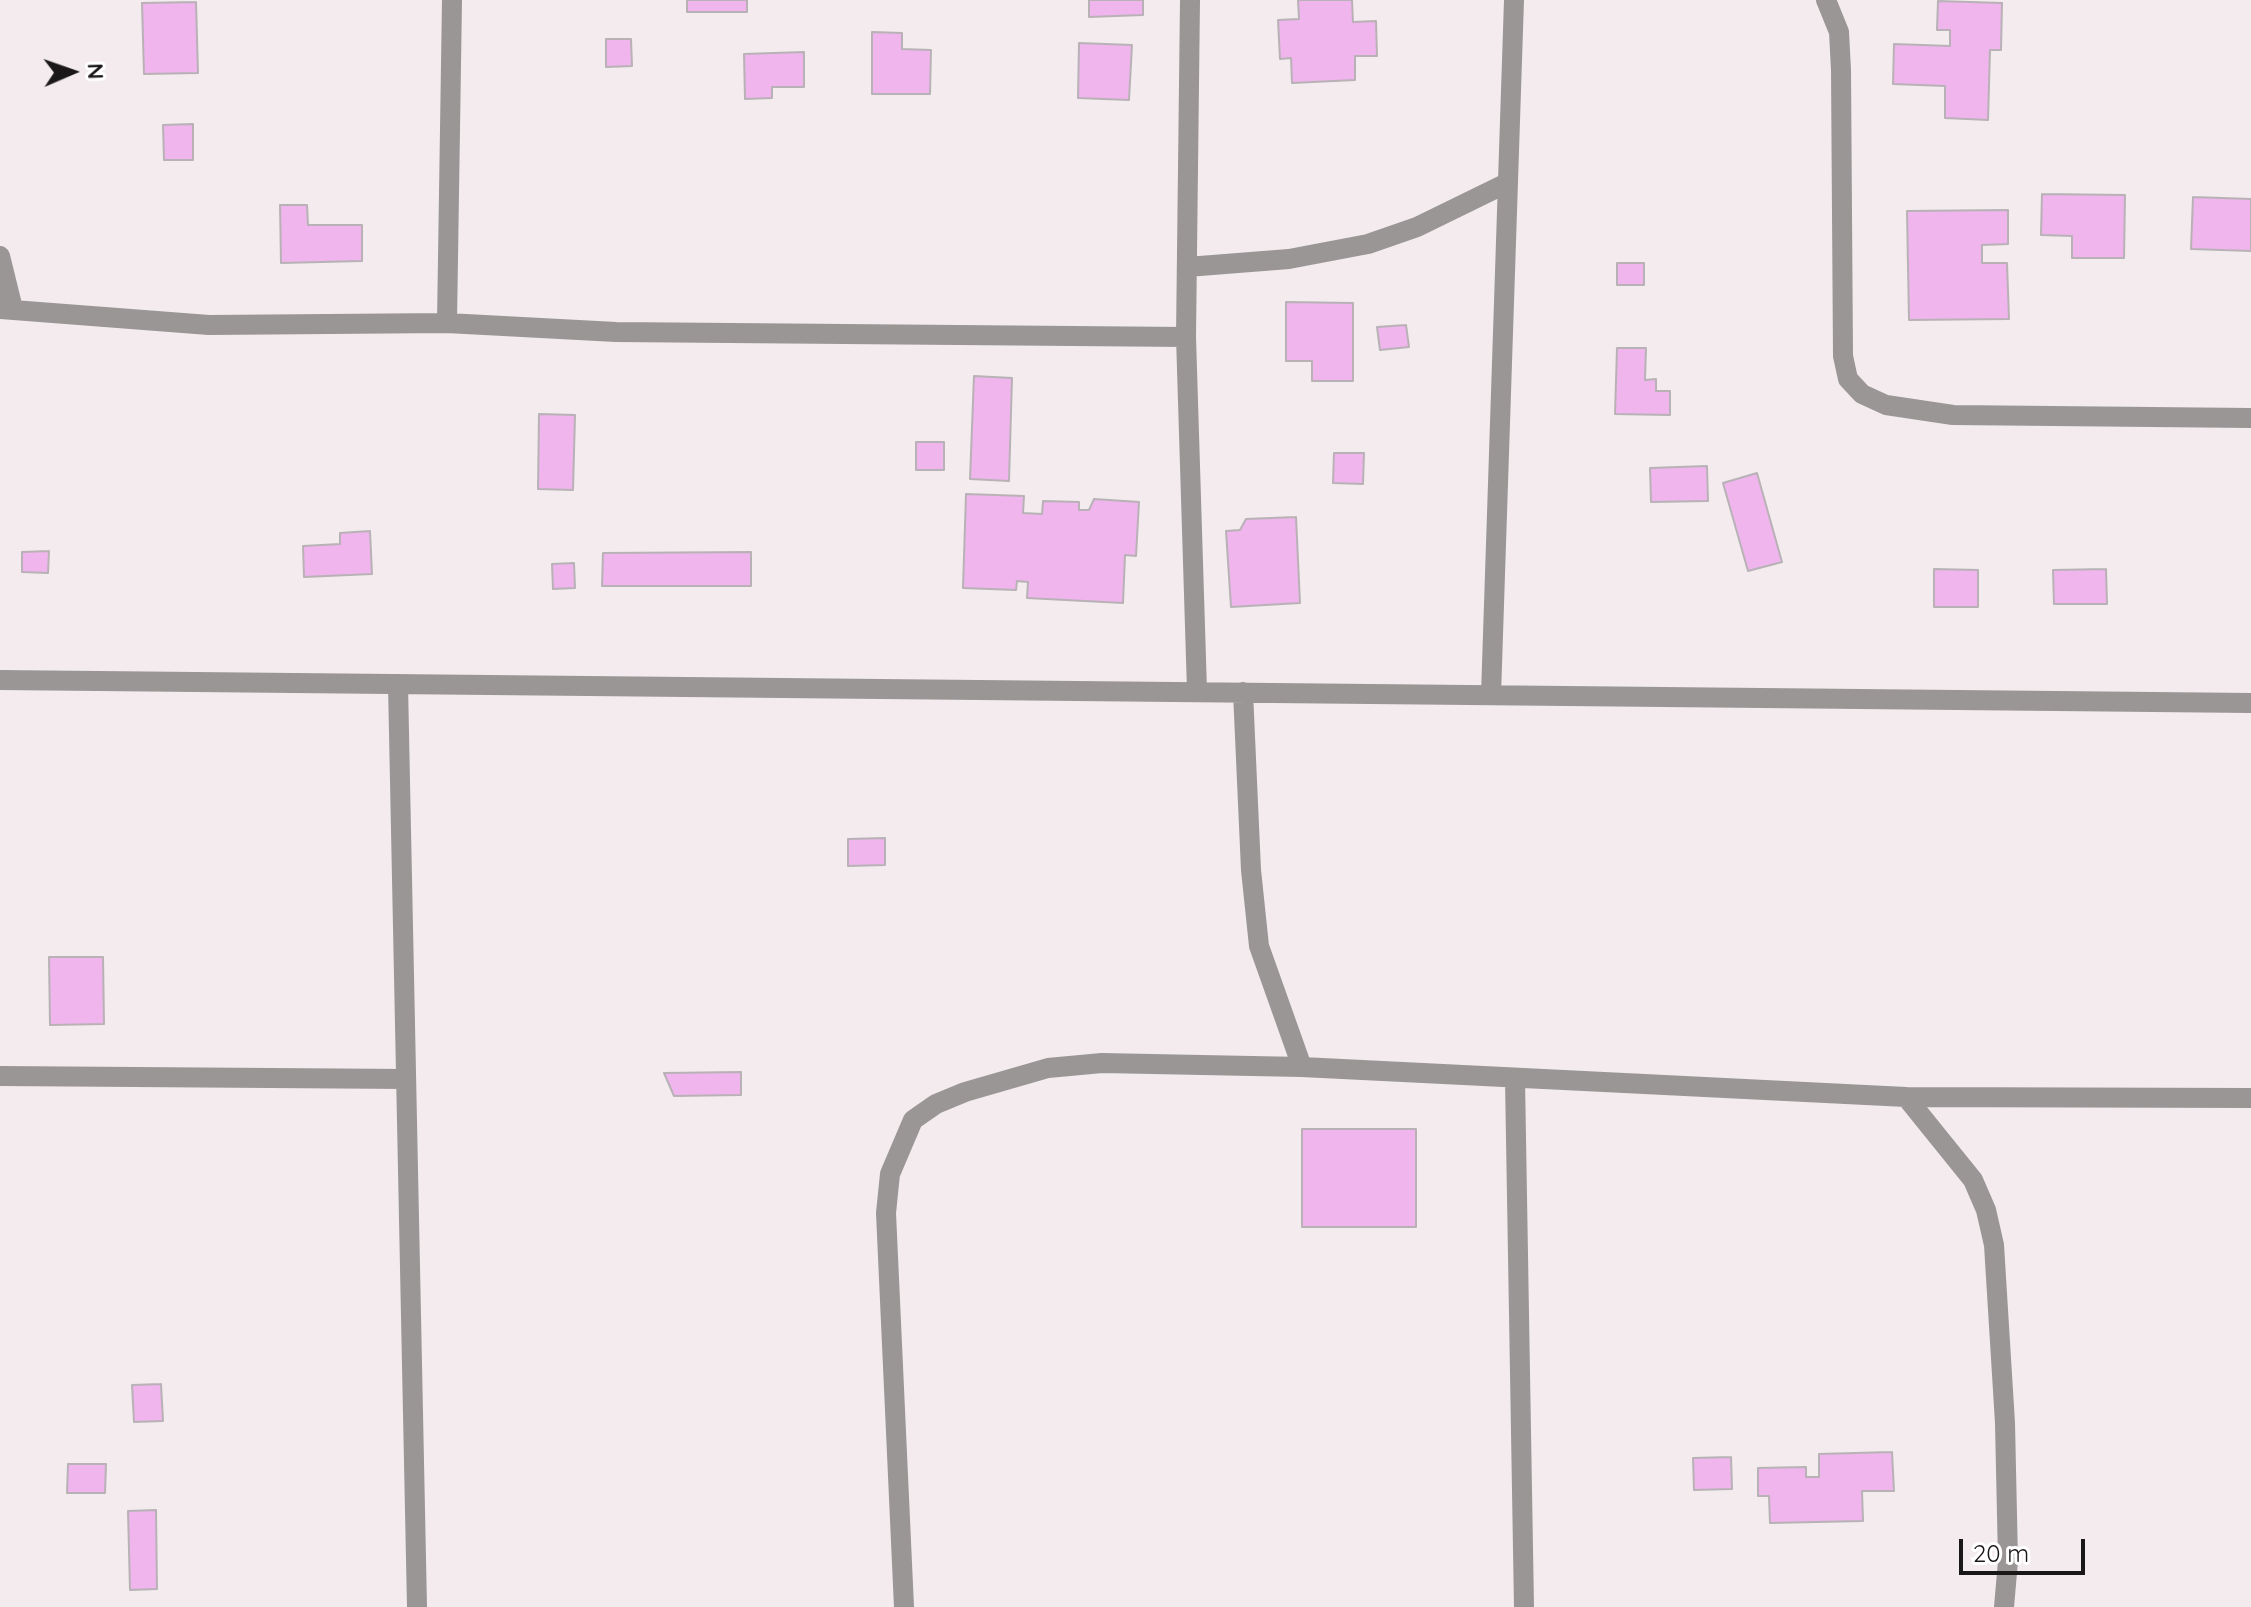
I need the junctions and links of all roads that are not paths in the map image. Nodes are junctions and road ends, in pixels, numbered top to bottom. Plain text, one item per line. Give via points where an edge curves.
1 (452, 0) edge
2 (1190, 0) edge
3 (1514, 0) edge
4 (1826, 0) edge
5 (1507, 183) junction
6 (0, 256) edge
7 (1187, 267) junction
8 (7, 309) edge
9 (447, 323) junction
10 (1186, 337) junction
11 (2251, 418) edge
12 (0, 680) edge
13 (398, 684) junction
14 (1197, 691) junction
15 (1243, 692) junction
16 (1491, 695) junction
17 (2251, 703) edge
18 (1302, 1067) junction
19 (0, 1076) edge
20 (406, 1079) junction
21 (1515, 1079) junction
22 (1906, 1097) junction
23 (2251, 1098) edge
24 (417, 1607) edge
25 (904, 1607) edge
26 (1524, 1607) edge
27 (2004, 1607) edge

1 - 9 street
2 - 7 street
3 - 5 street
4 - 11 street via 1839,32 1841,70 1843,356 1848,379 1862,394 1886,405 1953,415
5 - 7 street via 1417,227 1368,244 1302,257
5 - 16 street
6 - 8 street
7 - 10 street
8 - 9 street via 209,325
9 - 10 street via 616,332
10 - 14 street
12 - 13 street
13 - 14 street
13 - 20 street
14 - 15 street
15 - 16 street
15 - 18 street via 1259,946
16 - 17 street
18 - 21 street
18 - 25 street via 1102,1063 1048,1068 965,1092 913,1120 890,1174 886,1213
19 - 20 street
20 - 24 street
21 - 22 street
21 - 26 street
22 - 23 street
22 - 27 street via 1973,1180 1994,1245 2005,1423

